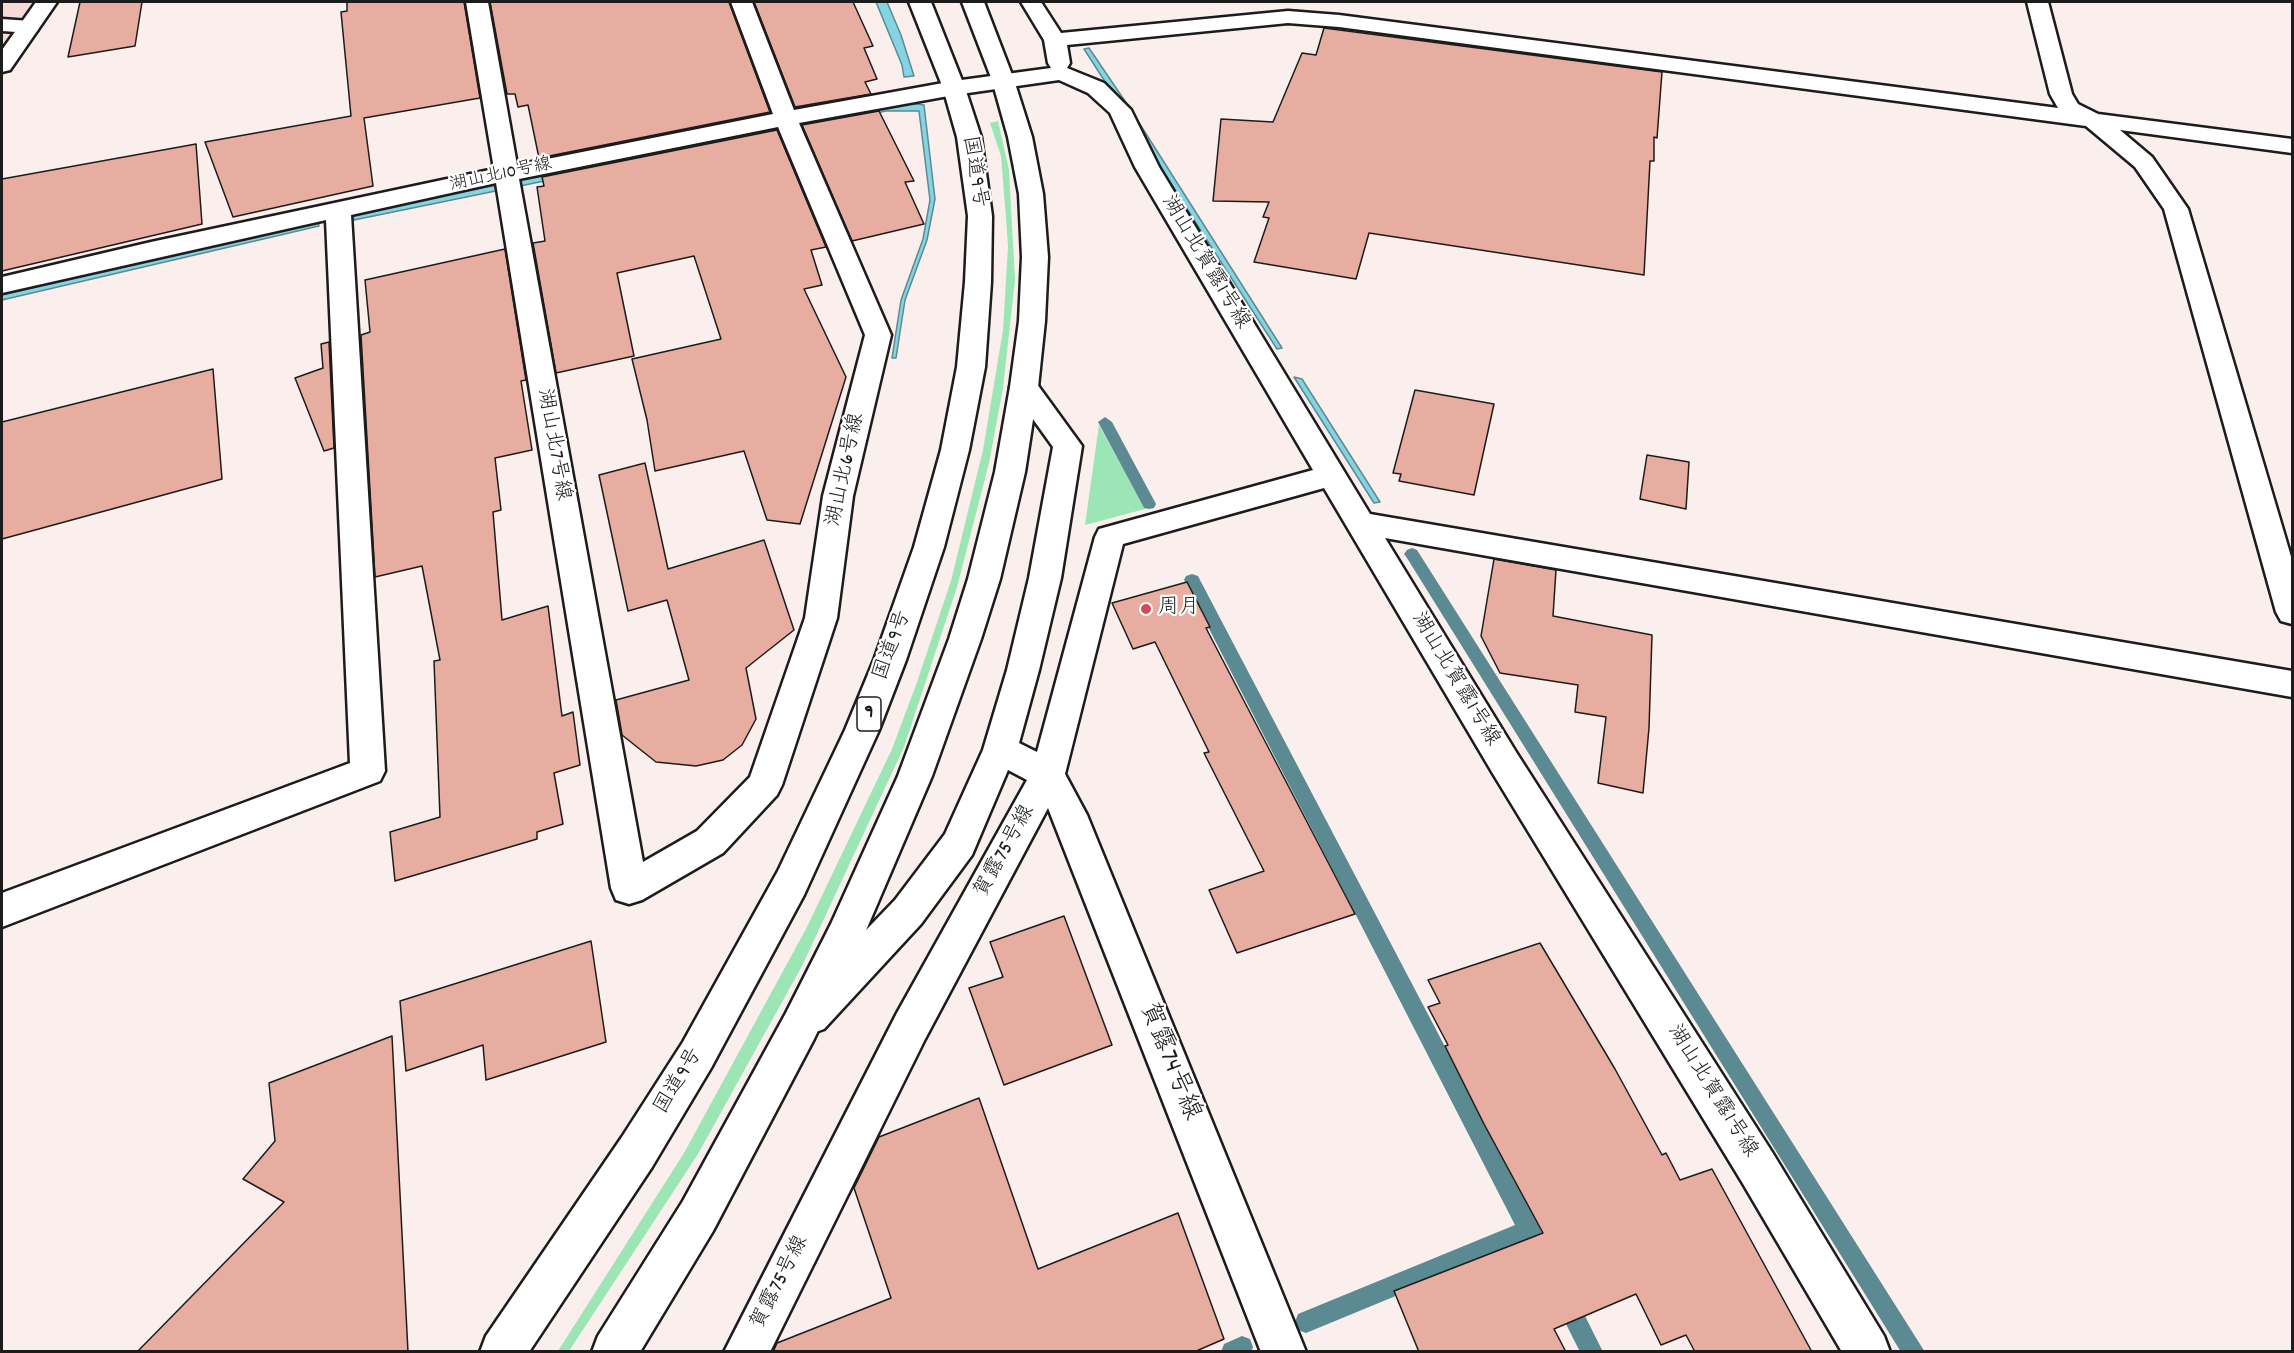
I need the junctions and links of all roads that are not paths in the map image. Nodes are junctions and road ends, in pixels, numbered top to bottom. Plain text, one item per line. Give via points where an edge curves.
1 (46, 2) edge
2 (477, 2) edge
3 (741, 2) edge
4 (920, 2) edge
5 (973, 2) edge
6 (1031, 2) edge
7 (2038, 2) edge
8 (2, 25) edge
9 (30, 27) junction
10 (1055, 40) junction
11 (2, 65) edge
12 (1061, 73) junction
13 (1004, 80) junction
14 (954, 88) junction
15 (786, 118) junction
16 (2093, 120) junction
17 (2292, 146) edge
18 (506, 174) junction
19 (338, 210) junction
20 (2, 285) edge
21 (1024, 387) junction
22 (1331, 476) junction
23 (1360, 523) junction
24 (1045, 578) junction
25 (1095, 591) junction
26 (2292, 612) edge
27 (2292, 684) edge
28 (1000, 750) junction
29 (1048, 774) junction
30 (629, 888) joint
31 (2, 910) edge
32 (800, 1026) junction
33 (502, 1352) edge
34 (614, 1352) edge
35 (746, 1352) edge
36 (1284, 1352) edge
37 (1868, 1352) edge

1 - 9 main road
2 - 18 main road, 湖山北7号線
3 - 15 main road, 湖山北6号線
4 - 14 main road, 国道9号 / 9
5 - 13 main road
6 - 10 main road
7 - 16 main road via 2061,94 2069,108
8 - 9 lane
9 - 11 main road
10 - 12 main road
10 - 16 main road via 1288,17
12 - 13 main road, 湖山北賀露1号線
12 - 22 main road, 湖山北賀露1号線 via 1096,88 1120,110 1147,167
13 - 14 main road, 湖山北10号線
13 - 21 main road via 1020,137 1034,225 1033,300
14 - 15 main road, 湖山北10号線
14 - 33 main road, 国道9号 / 9 via 974,163 980,216 971,367 943,499 890,660 791,883 697,1054 617,1182
15 - 18 main road, 湖山北10号線
15 - 30 main road, 湖山北6号線 via 878,335 838,496 821,618 765,785 710,842
16 - 17 main road
16 - 26 main road via 2144,162 2176,209
18 - 19 main road, 湖山北10号線
18 - 30 main road, 湖山北7号線
19 - 20 main road, 湖山北10号線
19 - 31 main road via 368,771
21 - 24 main road via 1068,446
21 - 32 main road via 999,523 961,650 915,776
22 - 23 main road, 湖山北賀露1号線
22 - 25 main road, 賀露75号線 via 1110,537
23 - 27 main road
23 - 37 main road, 湖山北賀露1号線
24 - 25 main road
24 - 28 main road
25 - 29 main road, 賀露75号線
28 - 29 main road
28 - 32 main road via 959,844 908,912
29 - 35 main road, 賀露75号線 via 911,1026
29 - 36 main road, 賀露74号線 via 1069,815
32 - 34 main road via 698,1216

